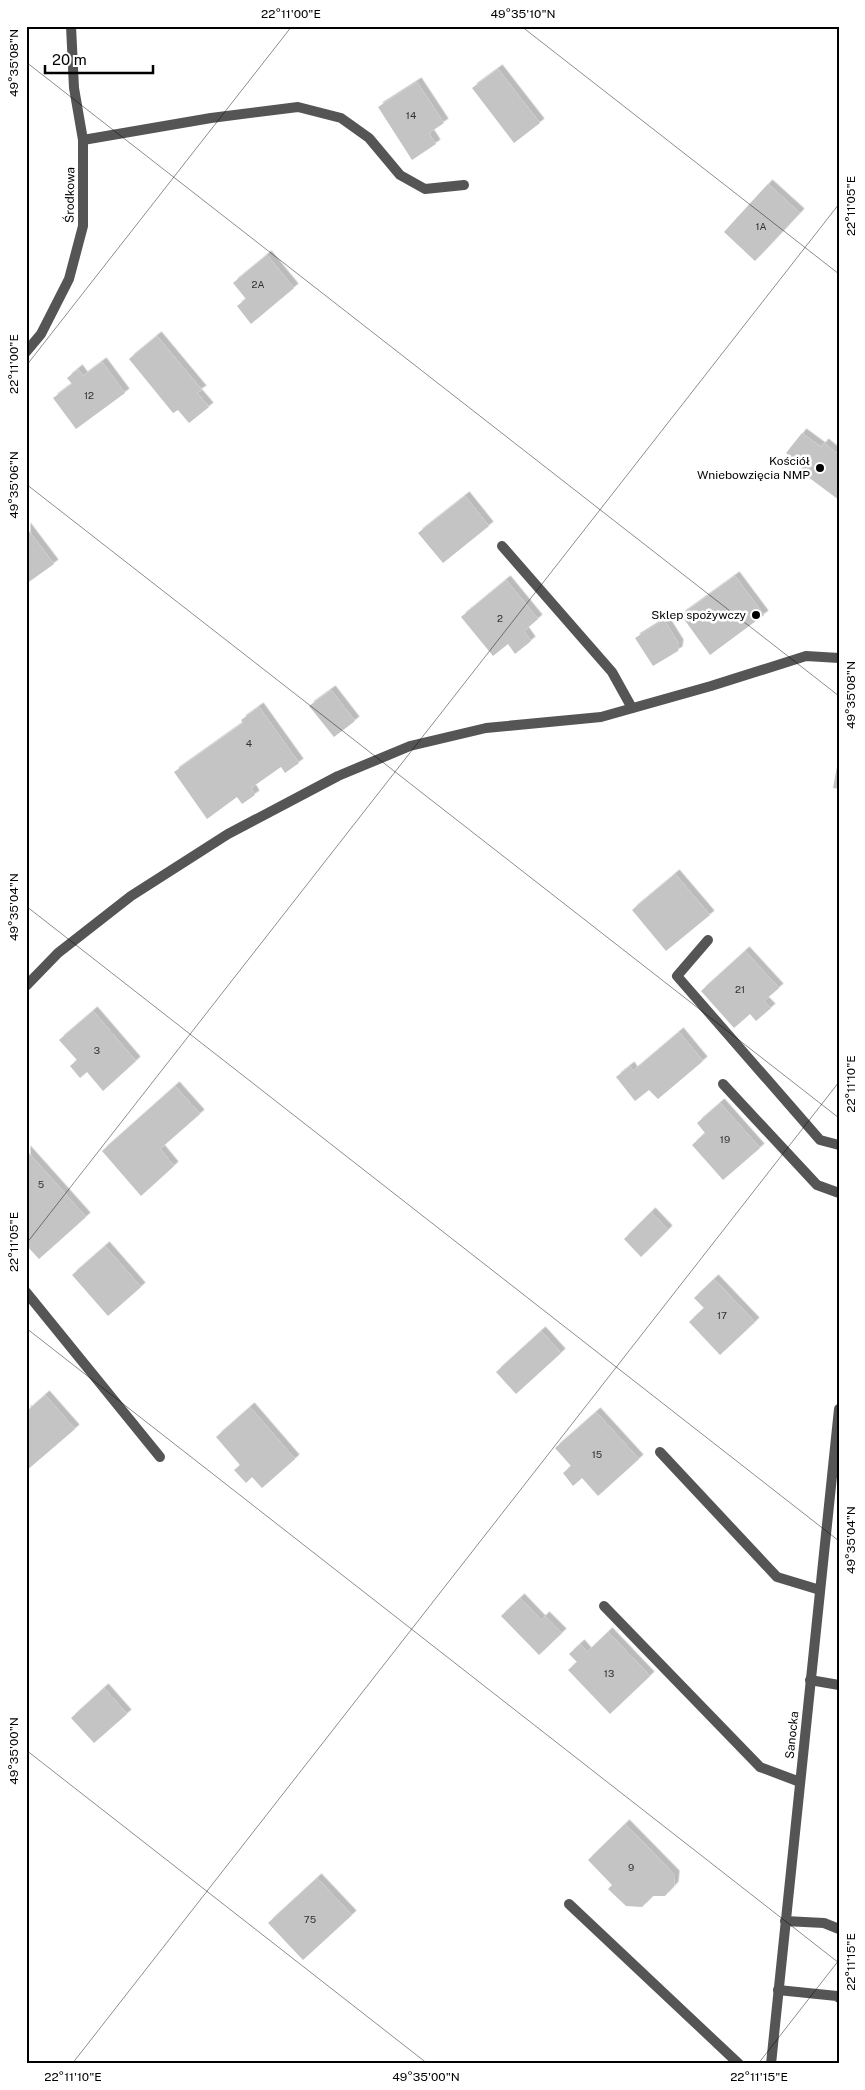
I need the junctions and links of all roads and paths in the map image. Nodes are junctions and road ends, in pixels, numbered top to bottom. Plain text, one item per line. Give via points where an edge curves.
1 (71, 26) edge
2 (83, 140) junction
3 (464, 185) dead end
4 (26, 352) edge
5 (502, 546) dead end
6 (839, 658) edge
7 (632, 708) junction
8 (708, 940) dead end
9 (26, 986) edge
10 (723, 1084) dead end
11 (839, 1145) edge
12 (839, 1193) edge
13 (26, 1292) edge
14 (839, 1409) edge
15 (838, 1414) edge
16 (660, 1452) dead end
17 (160, 1456) dead end
18 (820, 1590) junction
19 (604, 1606) dead end
20 (810, 1680) junction
21 (839, 1685) edge
22 (800, 1782) junction
23 (569, 1904) dead end
24 (785, 1921) junction
25 (839, 1929) edge
26 (778, 1990) junction
27 (839, 1998) edge
28 (739, 2064) edge
29 (771, 2064) edge

1 - 2 street, Środkowa via 74,88
2 - 3 street via 298,107 341,118 369,138 400,175 424,188
2 - 4 street, Środkowa via 82,226 69,279 41,334
5 - 7 street via 612,672
6 - 7 street via 806,656
7 - 9 street via 601,717 486,728 410,746 338,776 228,834 131,896 58,953
8 - 11 street via 677,976 820,1140
10 - 12 street via 817,1185
13 - 17 street
14 - 15 street, Sanocka
15 - 18 street, Sanocka
16 - 18 street via 777,1577
18 - 20 street, Sanocka
19 - 22 street via 760,1766
20 - 21 street
20 - 22 street, Sanocka
22 - 24 street, Sanocka
23 - 28 street
24 - 25 street via 824,1923
24 - 26 street, Sanocka
26 - 27 street
26 - 29 street, Sanocka

